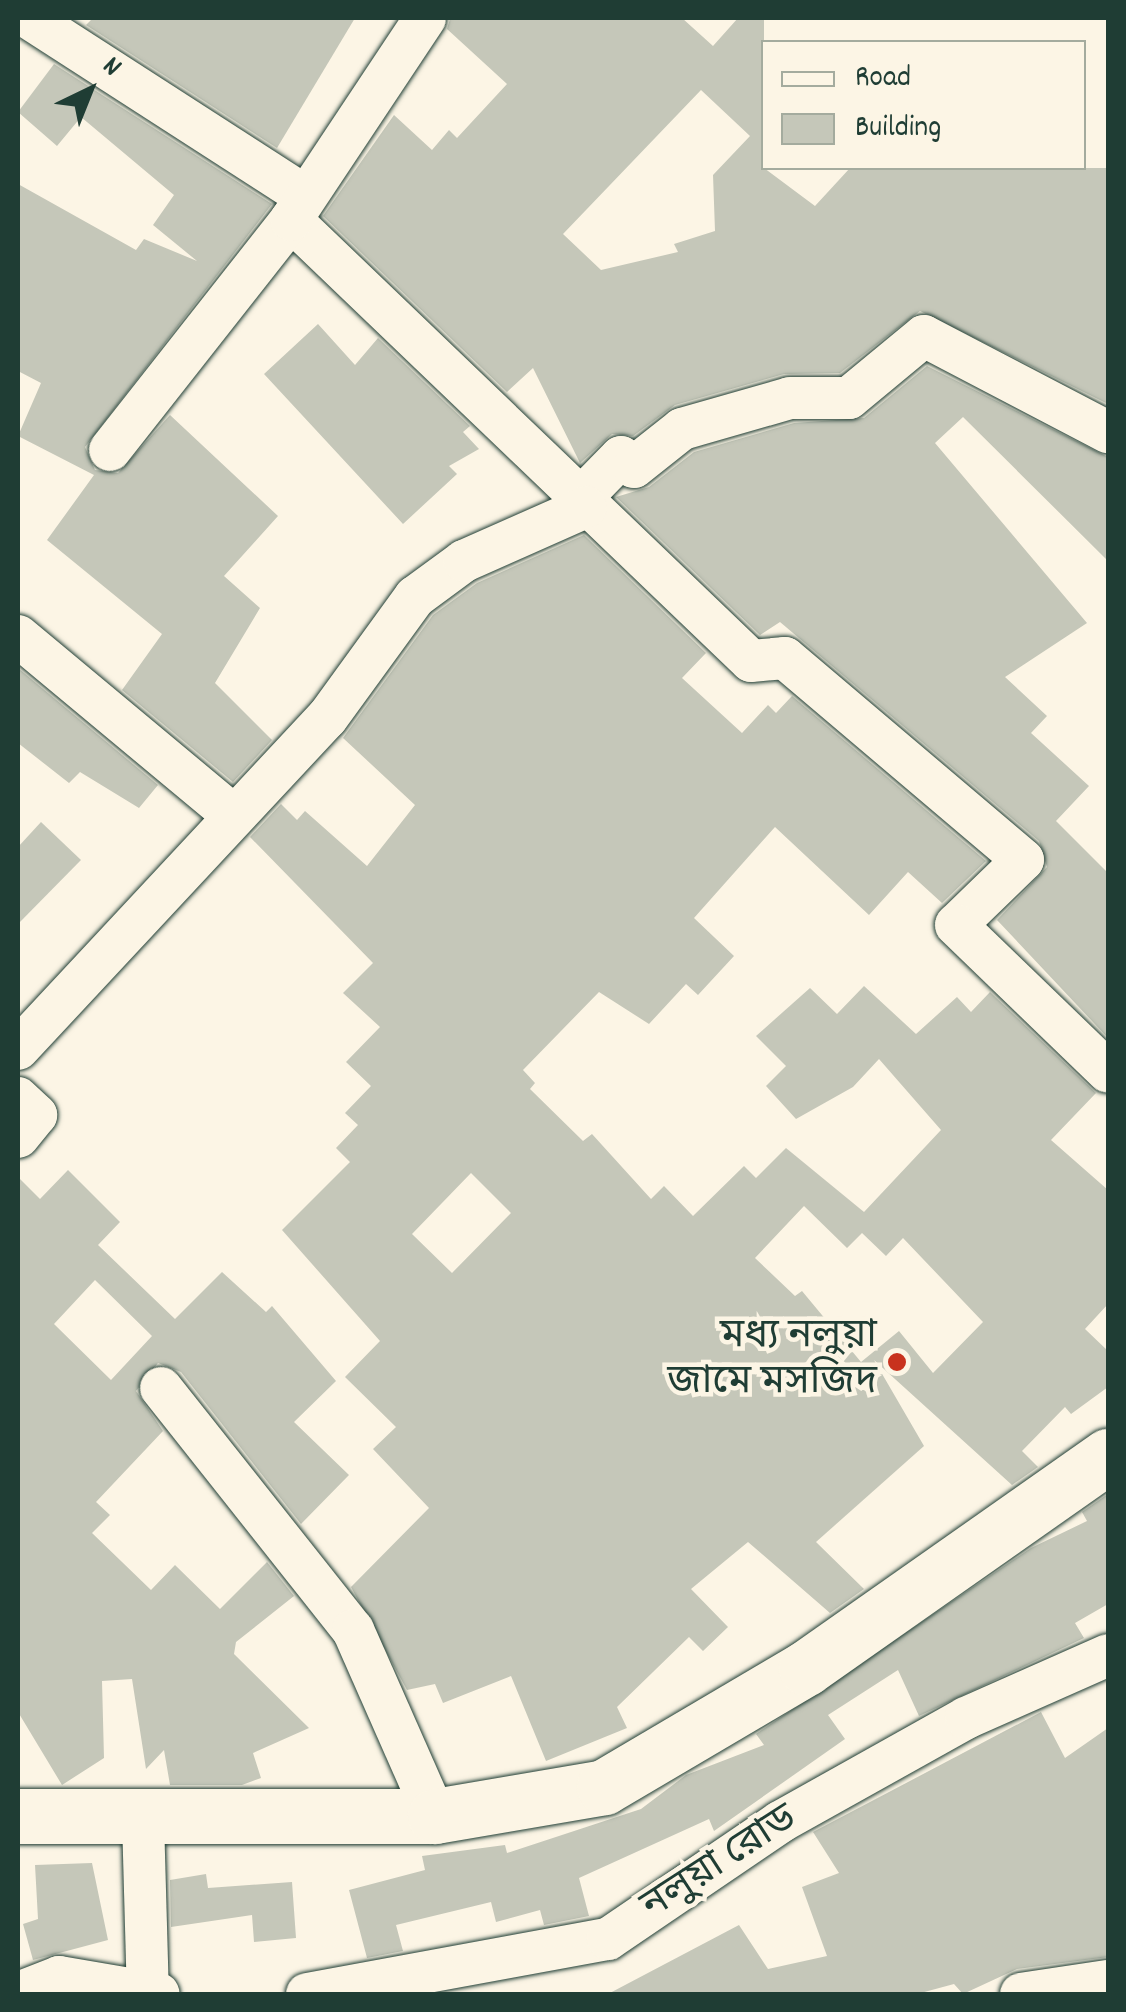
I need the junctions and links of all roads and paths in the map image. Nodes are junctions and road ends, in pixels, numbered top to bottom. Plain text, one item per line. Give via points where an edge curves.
1 (29, 18) edge
2 (426, 18) edge
3 (298, 208) junction
4 (1108, 432) edge
5 (110, 450) dead end
6 (583, 504) junction
7 (18, 636) edge
8 (234, 816) junction
9 (18, 1049) edge
10 (1108, 1072) edge
11 (18, 1098) edge
12 (18, 1137) edge
13 (161, 1388) dead end
14 (1108, 1456) edge
15 (1108, 1655) edge
16 (18, 1816) edge
17 (435, 1816) junction
18 (143, 1819) junction
19 (1108, 1981) edge
20 (18, 1993) edge
21 (154, 1994) edge
22 (307, 1994) edge
23 (1021, 1994) edge

1 - 3 street
2 - 3 street
3 - 5 street
3 - 6 street
4 - 6 street via 924,336 849,398 790,398 682,429 634,467 620,456
6 - 8 street via 464,561 415,597 327,718
6 - 10 street via 751,661 786,658 1023,860 956,925
7 - 8 street
8 - 9 street
11 - 12 street via 36,1115
13 - 17 street via 353,1630
14 - 17 main road via 806,1668 604,1787
15 - 22 street, নলুয়া রোড via 966,1718 780,1822 608,1939
16 - 18 main road
17 - 18 main road
18 - 21 street
19 - 23 street
20 - 21 street via 59,1978

